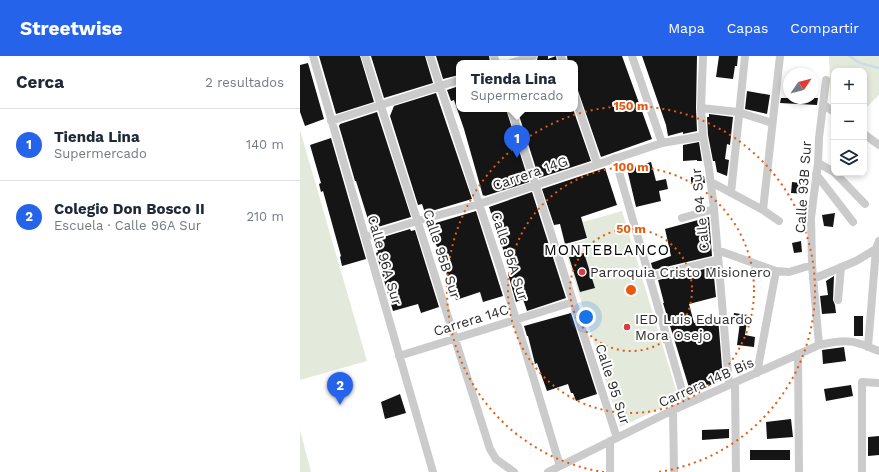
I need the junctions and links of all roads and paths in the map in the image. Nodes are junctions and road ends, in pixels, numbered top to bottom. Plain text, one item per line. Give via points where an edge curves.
1 (313, 56) edge
2 (364, 56) edge
3 (430, 56) edge
4 (532, 56) edge
5 (632, 56) edge
6 (702, 56) edge
7 (745, 56) edge
8 (780, 56) edge
9 (520, 60) edge
10 (826, 80) dead end
11 (456, 81) edge
12 (440, 86) junction
13 (824, 104) junction
14 (380, 105) junction
15 (578, 106) edge
16 (701, 108) junction
17 (831, 110) edge
18 (512, 112) edge
19 (738, 112) junction
20 (331, 121) junction
21 (772, 123) junction
22 (703, 136) junction
23 (867, 136) edge
24 (662, 143) junction
25 (879, 145) edge
26 (615, 158) junction
27 (597, 163) junction
28 (818, 163) junction
29 (831, 171) edge
30 (816, 174) junction
31 (838, 176) edge
32 (711, 182) junction
33 (536, 185) junction
34 (731, 193) junction
35 (479, 204) junction
36 (865, 204) dead end
37 (714, 209) junction
38 (763, 210) junction
39 (682, 218) dead end
40 (417, 221) junction
41 (779, 221) dead end
42 (853, 222) dead end
43 (365, 237) junction
44 (879, 240) edge
45 (876, 249) junction
46 (717, 250) junction
47 (718, 260) junction
48 (812, 265) junction
49 (841, 267) junction
50 (776, 271) junction
51 (649, 277) junction
52 (813, 279) junction
53 (838, 300) dead end
54 (573, 302) junction
55 (516, 320) junction
56 (455, 339) junction
57 (819, 345) junction
58 (868, 347) junction
59 (879, 351) edge
60 (798, 354) junction
61 (400, 356) junction
62 (757, 373) junction
63 (879, 382) edge
64 (732, 384) junction
65 (686, 404) junction
66 (674, 410) junction
67 (613, 440) junction
68 (496, 459) junction
69 (560, 466) junction
70 (433, 472) edge
71 (501, 472) edge
72 (514, 472) edge
73 (548, 472) edge
74 (610, 472) edge
75 (674, 472) edge
76 (736, 472) edge
77 (799, 472) edge
78 (862, 472) edge

1 - 20 street, Calle 96A Sur
2 - 14 street, Calle 95B Sur
3 - 12 street, Calle 95A Sur
4 - 9 street
5 - 24 street
6 - 16 street, Calle 94 Sur
7 - 19 street
8 - 21 street
10 - 13 street, Calle 93B Sur
11 - 12 street
12 - 14 street
12 - 35 street, Calle 95A Sur
13 - 17 street
13 - 28 street, Calle 93B Sur
14 - 20 street
14 - 40 street, Calle 95B Sur
15 - 27 street
16 - 19 street
16 - 22 street, Calle 94 Sur
18 - 33 street, Calle 95 Sur
19 - 21 street
19 - 34 street
20 - 43 street, Calle 96A Sur
21 - 38 street
22 - 24 street, Carrera 14G
22 - 32 street, Calle 94 Sur
23 - 25 street
24 - 26 street, Carrera 14G
26 - 27 street, Carrera 14G
26 - 51 street
27 - 33 street, Carrera 14G
28 - 29 street
28 - 30 street, Calle 93B Sur
30 - 42 street
30 - 48 street, Calle 93B Sur via 811,218
31 - 36 street
32 - 34 street
32 - 37 street, Calle 94 Sur
33 - 35 street, Carrera 14G
33 - 54 street, Calle 95 Sur
34 - 38 street
35 - 40 street, Carrera 14G
35 - 55 street, Calle 95A Sur
37 - 39 street
37 - 46 street, Calle 94 Sur
38 - 41 street
40 - 43 street, Carrera 14G
40 - 56 street, Calle 95B Sur
43 - 61 street, Calle 96A Sur
44 - 45 street
45 - 49 street
45 - 58 street
46 - 47 street, Calle 94 Sur
46 - 50 street
47 - 51 street
47 - 64 street, Calle 94 Sur
48 - 50 street via 789,272
48 - 52 street, Calle 93B Sur
49 - 52 street
49 - 53 street
50 - 62 street
51 - 65 street
52 - 57 street, Calle 93B Sur
54 - 55 street, Carrera 14C
54 - 67 street, Calle 95 Sur
55 - 56 street, Carrera 14C
55 - 69 street, Calle 95A Sur
56 - 61 street, Carrera 14C
56 - 68 street, Calle 95B Sur via 490,449
57 - 58 street, Carrera 14B Bis via 848,341
57 - 60 street, Carrera 14B Bis
58 - 59 street, Carrera 14B Bis
60 - 62 street, Carrera 14B Bis
60 - 77 street
61 - 70 street, Calle 96A Sur
62 - 64 street, Carrera 14B Bis
63 - 78 street via 862,382
64 - 65 street, Carrera 14B Bis
64 - 76 street, Calle 94 Sur
65 - 66 street, Carrera 14B Bis
66 - 67 street, Carrera 14B Bis
66 - 75 street
67 - 69 street, Carrera 14B Bis
67 - 74 street, Calle 95 Sur
68 - 71 street, Calle 95B Sur
68 - 72 street, Calle 95B Sur
69 - 73 street, Carrera 14B Bis

